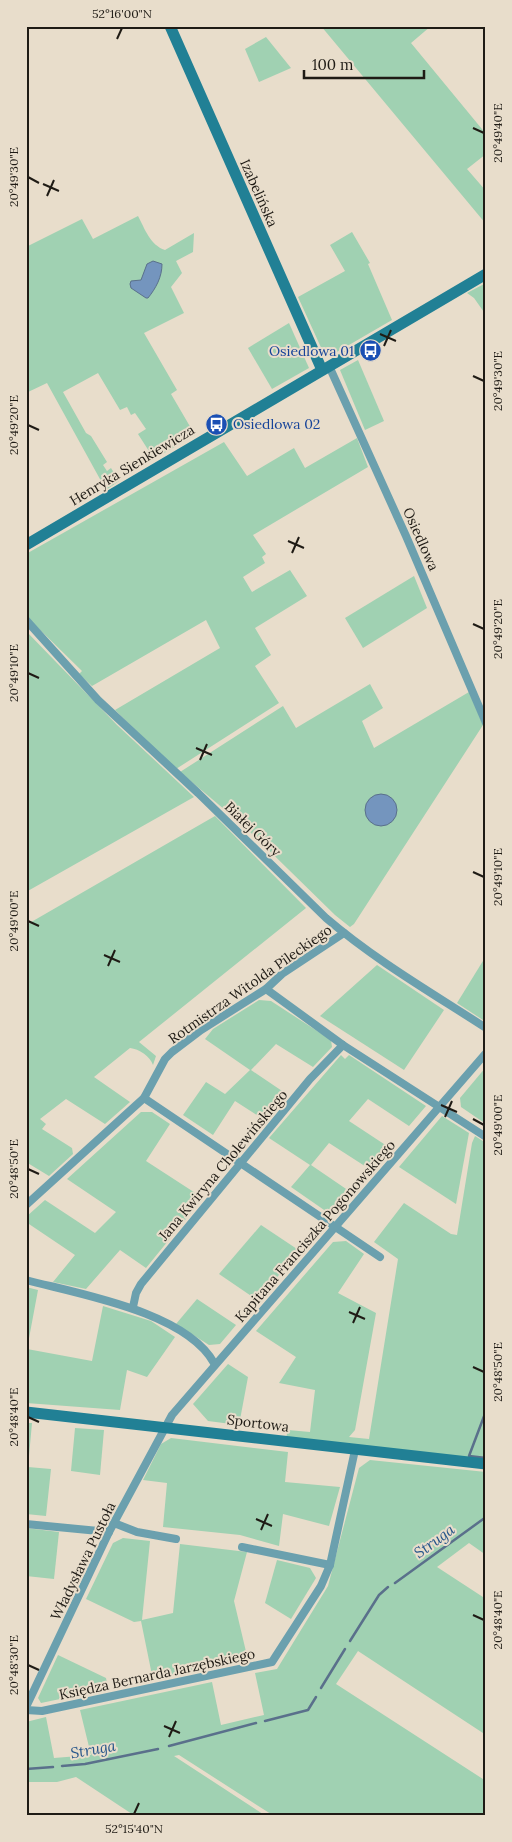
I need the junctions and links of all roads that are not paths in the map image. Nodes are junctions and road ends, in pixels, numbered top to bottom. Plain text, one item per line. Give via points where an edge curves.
1 (170, 26) edge
2 (486, 274) edge
3 (326, 368) junction
4 (26, 545) edge
5 (26, 620) edge
6 (486, 723) edge
7 (344, 933) junction
8 (266, 989) junction
9 (486, 1028) edge
10 (344, 1045) junction
11 (486, 1053) edge
12 (144, 1098) junction
13 (439, 1108) junction
14 (486, 1137) edge
15 (240, 1163) junction
16 (26, 1205) edge
17 (335, 1227) junction
18 (380, 1257) dead end
19 (26, 1280) edge
20 (133, 1307) junction
21 (214, 1364) junction
22 (26, 1412) edge
23 (165, 1428) junction
24 (355, 1450) junction
25 (486, 1464) edge
26 (114, 1523) junction
27 (26, 1524) edge
28 (109, 1532) junction
29 (176, 1539) dead end
30 (242, 1547) dead end
31 (330, 1564) junction
32 (26, 1709) edge

1 - 3 street, Izabelińska
2 - 3 street, Henryka Sienkiewicza
3 - 4 street, Henryka Sienkiewicza
3 - 6 street, Osiedlowa via 406,536
5 - 7 street, Białej Góry via 117,718
7 - 8 street, Rotmistrza Witolda Pileckiego via 282,974
7 - 9 street, Białej Góry
8 - 10 street
8 - 12 street, Rotmistrza Witolda Pileckiego via 172,1052
10 - 13 street
10 - 15 street, Jana Kwiryna Cholewińskiego via 322,1066
11 - 13 street, Kapitana Franciszka Pogonowskiego
12 - 15 street
12 - 16 street, Rotmistrza Witolda Pileckiego
13 - 14 street
13 - 17 street, Kapitana Franciszka Pogonowskiego
15 - 17 street
15 - 20 street, Jana Kwiryna Cholewińskiego via 141,1284
17 - 18 street
17 - 21 street, Kapitana Franciszka Pogonowskiego
19 - 20 street
20 - 21 street via 195,1341 209,1354
21 - 23 street, Kapitana Franciszka Pogonowskiego
22 - 23 street, Sportowa
23 - 24 street, Sportowa
23 - 26 street, Władysława Pustoła
24 - 25 street, Sportowa
24 - 31 street, Księdza Bernarda Jarzębskiego
26 - 28 street, Władysława Pustoła
26 - 29 street via 137,1532
27 - 28 street
28 - 32 street, Władysława Pustoła
30 - 31 street
31 - 32 street, Księdza Bernarda Jarzębskiego via 321,1586 272,1662 42,1711

